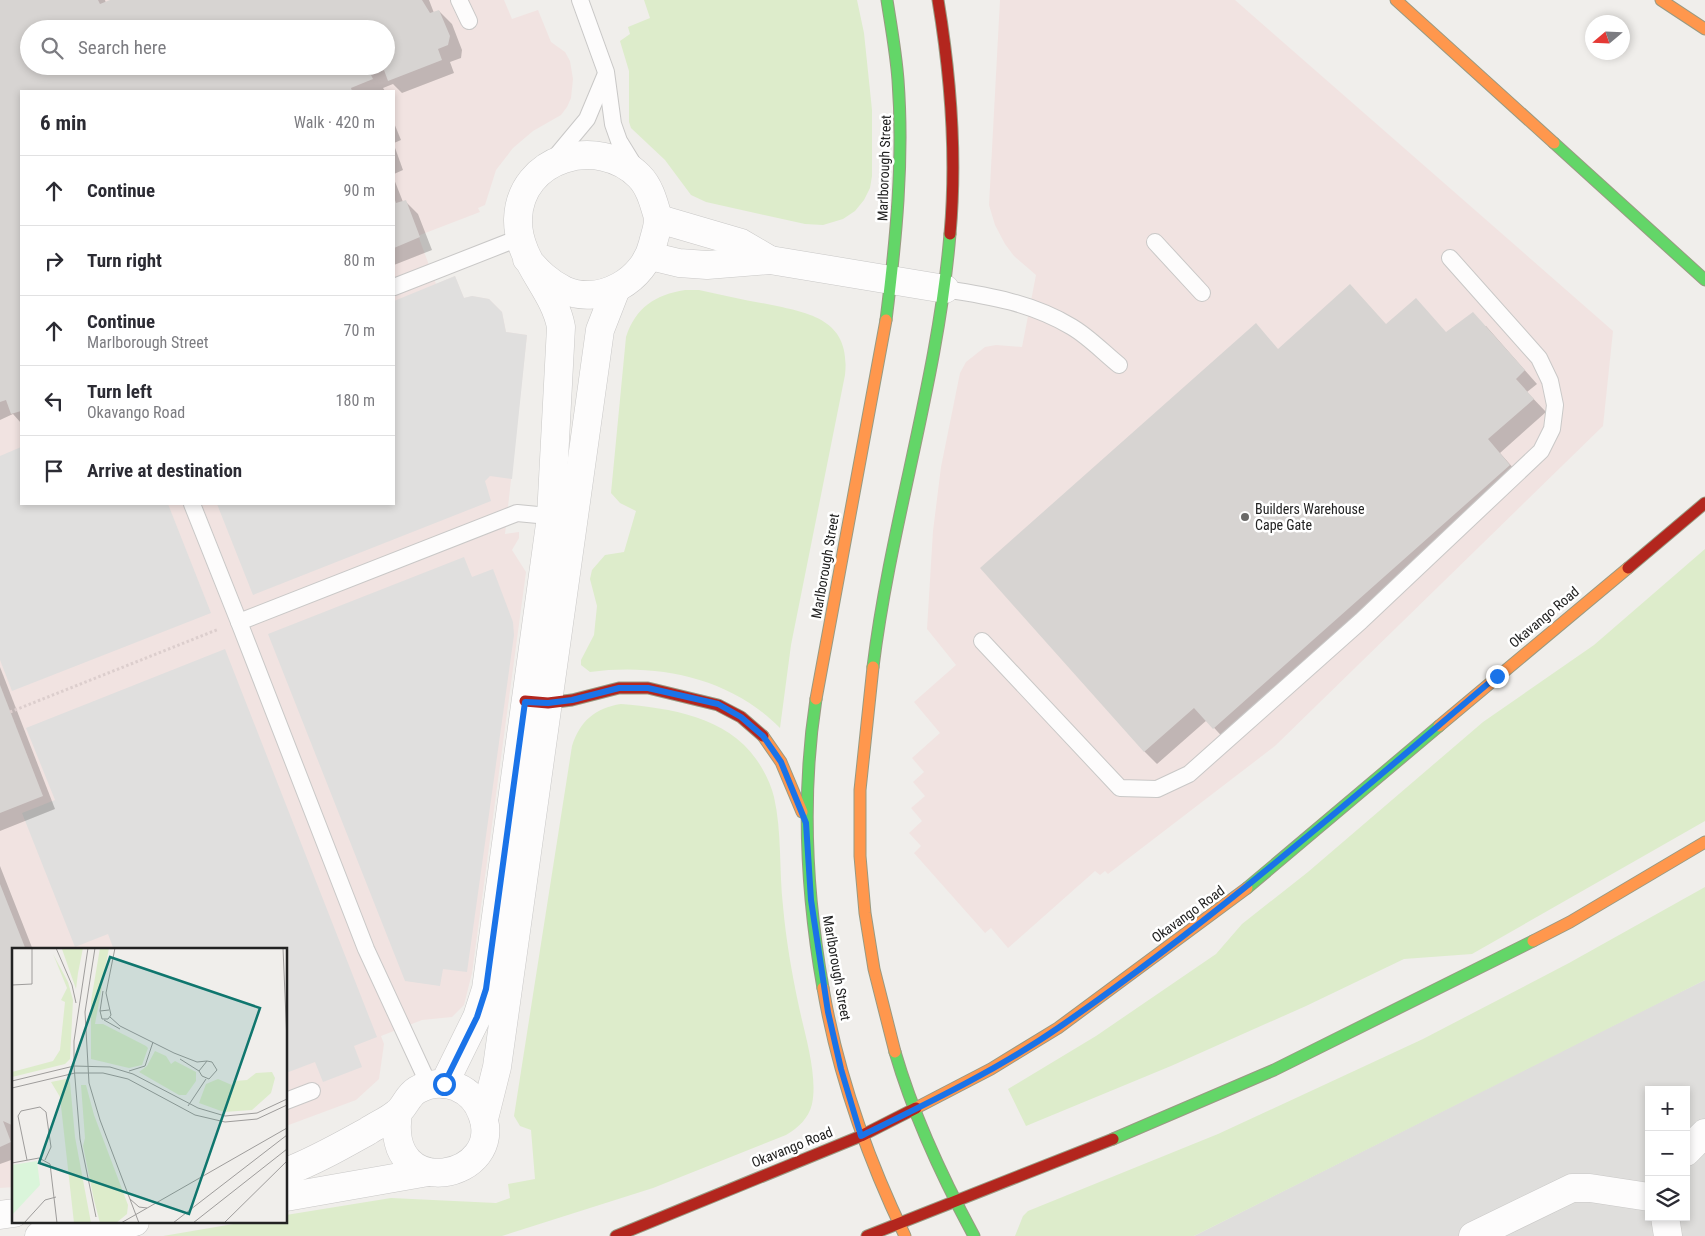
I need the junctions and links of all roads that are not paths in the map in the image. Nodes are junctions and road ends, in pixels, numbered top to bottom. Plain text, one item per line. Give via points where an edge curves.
1 (459, 0) edge
2 (580, 0) edge
3 (888, 0) edge
4 (938, 0) edge
5 (1396, 0) edge
6 (1661, 0) edge
7 (469, 21) dead end
8 (1705, 29) edge
9 (606, 72) junction
10 (547, 166) junction
11 (640, 177) junction
12 (658, 219) junction
13 (1155, 242) dead end
14 (523, 248) junction
15 (650, 256) junction
16 (1450, 258) dead end
17 (770, 260) junction
18 (891, 280) junction
19 (1705, 280) edge
20 (395, 287) edge
21 (616, 288) junction
22 (945, 289) junction
23 (1202, 292) dead end
24 (1119, 365) dead end
25 (1705, 503) edge
26 (192, 505) edge
27 (562, 518) junction
28 (238, 622) junction
29 (982, 641) dead end
30 (536, 702) junction
31 (806, 823) junction
32 (1705, 842) edge
33 (436, 1084) junction
34 (312, 1091) dead end
35 (288, 1100) edge
36 (914, 1110) junction
37 (398, 1113) junction
38 (484, 1119) junction
39 (1705, 1133) edge
40 (861, 1136) junction
41 (1690, 1148) edge
42 (288, 1171) edge
43 (428, 1172) junction
44 (1645, 1196) edge
45 (288, 1197) edge
46 (954, 1203) junction
47 (1666, 1221) edge
48 (121, 1224) edge
49 (899, 1225) junction
50 (39, 1236) edge
51 (616, 1236) edge
52 (867, 1236) edge
53 (905, 1236) edge
54 (974, 1236) edge
55 (1473, 1236) edge
56 (1668, 1236) edge

1 - 7 lane
2 - 9 lane
3 - 18 main road, Marlborough Street via 896,44 901,119 899,202
4 - 22 main road via 947,47 952,114 952,179
5 - 19 main road
6 - 8 main road
9 - 10 lane via 587,120
9 - 11 lane via 613,124
10 - 11 street via 572,156 606,156 624,164
10 - 14 street via 532,181 523,198 518,218
11 - 12 street via 651,194
12 - 15 street
12 - 17 street via 741,243
13 - 23 lane
14 - 20 lane
14 - 21 street via 544,278 566,291 591,294
14 - 27 street via 557,308 561,327
15 - 17 street via 708,265
15 - 21 street via 636,276
16 - 29 lane via 1539,358 1550,381 1555,405 1552,429 1541,452 1361,621 1190,774 1157,789 1120,788
17 - 18 street
18 - 22 street
18 - 31 main road, Marlborough Street via 814,711
21 - 27 street via 600,330
22 - 24 lane via 994,296 1042,311 1074,328
22 - 36 main road via 876,643 859,797 865,914 893,1051
25 - 36 main road, Okavango Road via 1236,897 1058,1028
26 - 28 lane
27 - 28 lane via 517,513
27 - 30 street
28 - 33 lane via 366,949
30 - 31 main road via 572,700 619,688 648,688 718,704 741,717 768,742 781,762
30 - 33 street via 486,989 477,1017
30 - 38 street via 497,1068
31 - 40 main road, Marlborough Street via 811,900 828,1012
32 - 46 main road via 1570,922 1274,1070
33 - 37 street via 416,1091 405,1100
33 - 38 street via 458,1087 470,1095
34 - 35 lane
36 - 40 main road, Okavango Road
36 - 46 main road
37 - 42 street via 326,1155
37 - 43 street via 396,1131 400,1149 412,1163
38 - 43 street via 484,1138 477,1155 464,1167 446,1173
39 - 41 street
40 - 49 main road, Marlborough Street
40 - 51 main road, Okavango Road
43 - 45 street
44 - 55 street via 1572,1188
46 - 49 main road
46 - 54 main road
47 - 56 street
48 - 50 street
49 - 52 main road
49 - 53 main road, Marlborough Street

